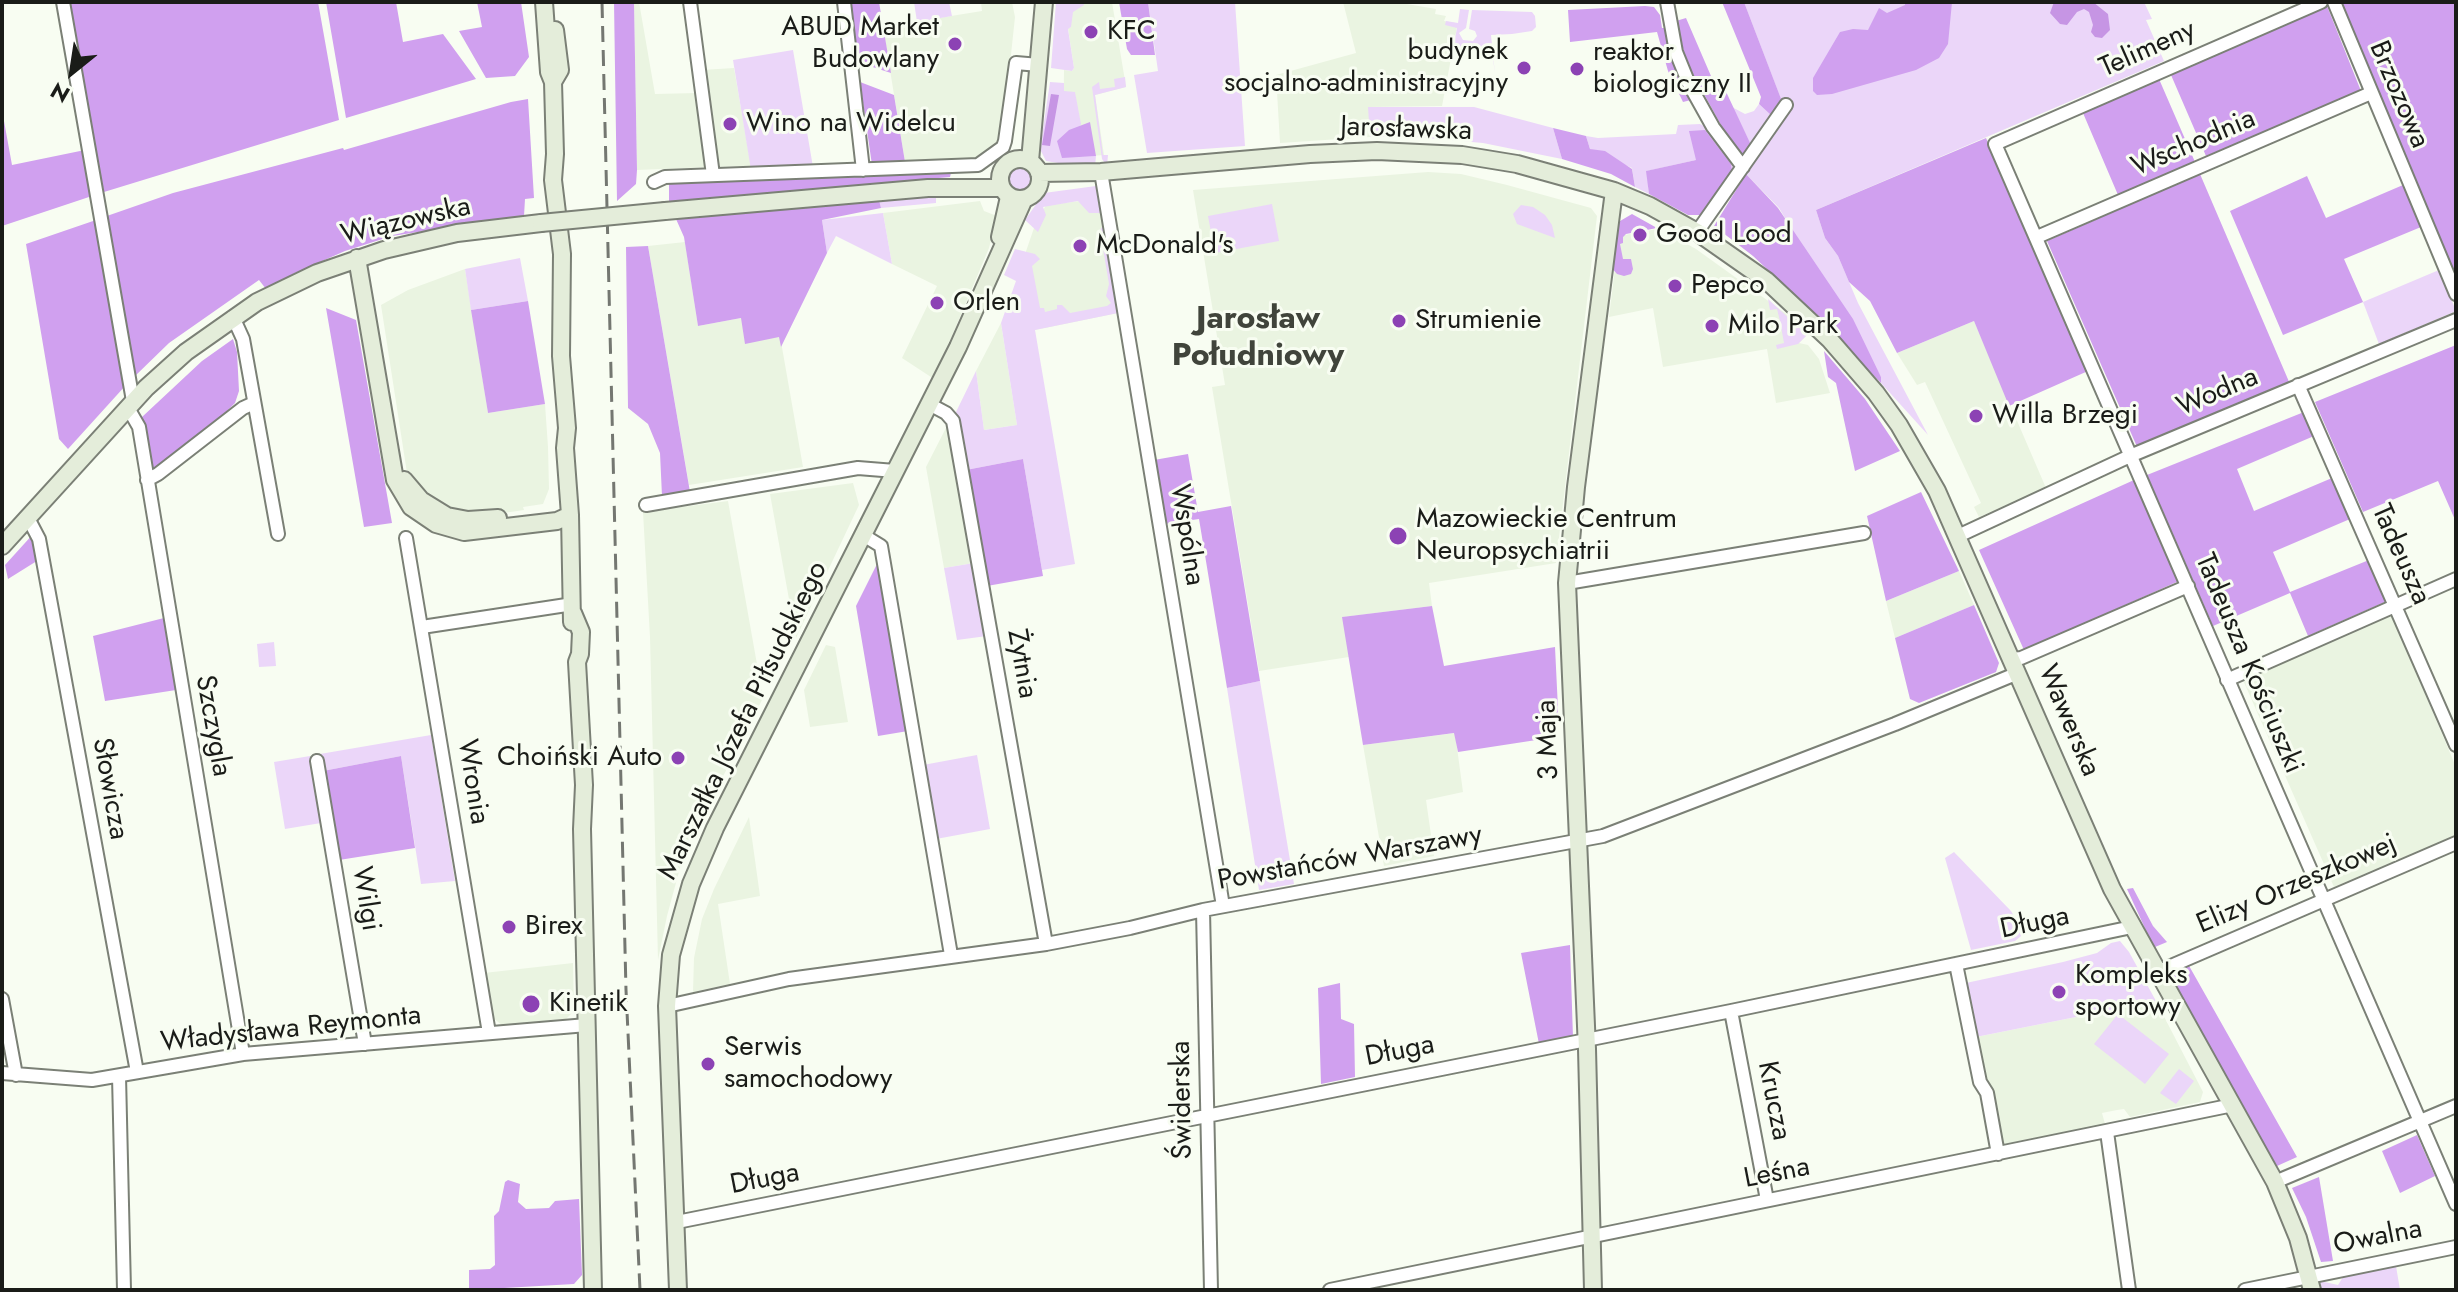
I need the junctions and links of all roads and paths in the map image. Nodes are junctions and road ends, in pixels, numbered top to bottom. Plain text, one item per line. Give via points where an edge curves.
1 (63, 2) edge
2 (547, 2) edge
3 (690, 2) edge
4 (844, 2) edge
5 (1044, 2) edge
6 (1667, 2) edge
7 (2321, 2) edge
8 (2334, 2) edge
9 (1039, 65) junction
10 (2371, 93) junction
11 (1786, 105) dead end
12 (1995, 144) joint
13 (1743, 167) junction
14 (1031, 169) junction
15 (863, 170) junction
16 (1101, 172) junction
17 (713, 175) junction
18 (654, 182) dead end
19 (1009, 189) junction
20 (1614, 191) junction
21 (1697, 232) junction
22 (2037, 237) junction
23 (357, 258) junction
24 (2456, 294) edge
25 (233, 317) junction
26 (2456, 320) edge
27 (2298, 385) junction
28 (254, 403) junction
29 (131, 404) junction
30 (929, 404) junction
31 (2130, 456) junction
32 (895, 471) junction
33 (147, 480) junction
34 (646, 505) dead end
35 (570, 515) junction
36 (28, 518) junction
37 (1864, 533) dead end
38 (278, 534) dead end
39 (863, 535) junction
40 (1958, 536) junction
41 (406, 538) dead end
42 (2, 546) edge
43 (2456, 579) edge
44 (1567, 583) junction
45 (2188, 586) junction
46 (2396, 605) junction
47 (573, 609) junction
48 (422, 627) junction
49 (2016, 666) junction
50 (2227, 680) junction
51 (2456, 745) edge
52 (317, 761) dead end
53 (1579, 841) junction
54 (2456, 843) edge
55 (2324, 898) junction
56 (1223, 906) junction
57 (1203, 910) junction
58 (2132, 927) junction
59 (1046, 944) junction
60 (951, 955) junction
61 (1956, 964) junction
62 (2157, 972) junction
63 (2, 999) edge
64 (667, 1006) junction
65 (1731, 1011) junction
66 (587, 1025) junction
67 (489, 1033) junction
68 (1586, 1039) junction
69 (365, 1044) junction
70 (243, 1054) junction
71 (137, 1072) junction
72 (9, 1074) edge
73 (119, 1076) junction
74 (2233, 1105) junction
75 (2456, 1106) edge
76 (1208, 1114) junction
77 (2422, 1121) junction
78 (2107, 1132) junction
79 (1998, 1154) junction
80 (2275, 1182) junction
81 (1767, 1200) junction
82 (2456, 1204) edge
83 (677, 1222) junction
84 (1591, 1237) junction
85 (2456, 1247) edge
86 (2311, 1283) edge
87 (124, 1290) edge
88 (591, 1290) edge
89 (678, 1290) edge
90 (1211, 1290) edge
91 (1330, 1290) edge
92 (1593, 1290) edge
93 (2129, 1290) edge
94 (2245, 1290) edge

1 - 29 street, Szczygla
2 - 35 main road via 560,63 553,82 553,180 560,220
3 - 17 street
4 - 15 street
5 - 9 main road
6 - 13 street via 1676,52 1689,84
7 - 12 street, Telimeny
8 - 10 street, Brzozowa
9 - 14 main road
9 - 15 street via 1016,63 1005,141 986,161 962,167
10 - 22 street, Wschodnia
10 - 24 street, Brzozowa
11 - 13 street
12 - 22 street, Tadeusza Kościuszki
13 - 21 street
14 - 16 main road, Jarosławska
14 - 19 main road via 1034,194
14 - 19 main road via 1004,166
15 - 17 street
16 - 20 main road, Jarosławska via 1310,154 1418,152 1517,164
16 - 56 street, Wspólna
17 - 18 street
19 - 23 main road, Wiązowska, bridge via 928,188 541,223 444,235
19 - 30 main road, Marszałka Józefa Piłsudskiego via 986,285
20 - 21 main road, Jarosławska
20 - 44 main road, 3 Maja
21 - 40 main road, Wawerska via 1767,281 1854,365 1899,425
22 - 31 street, Tadeusza Kościuszki
23 - 25 main road, Wiązowska via 281,289
23 - 35 main road via 395,480 411,507 464,532
25 - 28 street via 243,339
25 - 29 main road, Wiązowska
26 - 27 street, Wodna
27 - 31 street, Wodna
27 - 46 street, Tadeusza
28 - 33 street
28 - 38 street
29 - 33 street, Szczygla
29 - 36 main road, Wiązowska
30 - 32 main road, Marszałka Józefa Piłsudskiego
30 - 59 street, Żytnia via 953,421
31 - 40 street, Wodna
31 - 45 street, Tadeusza Kościuszki
32 - 34 street via 858,468
32 - 39 main road, Marszałka Józefa Piłsudskiego
33 - 70 street, Szczygla
35 - 47 main road
36 - 42 main road, Wiązowska
36 - 71 street, Słowicza via 39,539
37 - 44 street
39 - 60 street via 881,546
39 - 64 main road, Marszałka Józefa Piłsudskiego via 699,863 671,955
40 - 49 main road, Wawerska
41 - 48 street, Wronia
43 - 46 street
44 - 53 main road, 3 Maja
45 - 49 street, Powstańców Warszawy via 2021,658
45 - 50 street, Tadeusza Kościuszki
46 - 50 street
46 - 51 street, Tadeusza
47 - 48 street
47 - 66 main road via 583,737
48 - 67 street, Wronia
49 - 53 street, Powstańców Warszawy via 1623,831
49 - 58 main road, Wawerska
50 - 55 street, Tadeusza Kościuszki
52 - 69 street, Wilgi
53 - 56 street, Powstańców Warszawy
53 - 68 main road, 3 Maja
54 - 55 street, Elizy Orzeszkowej
55 - 62 street, Elizy Orzeszkowej
55 - 77 street, Tadeusza Kościuszki
56 - 57 street, Powstańców Warszawy
57 - 59 street, Powstańców Warszawy
57 - 76 street, Świderska
58 - 61 street, Długa
58 - 62 main road, Wawerska
59 - 60 street, Powstańców Warszawy
60 - 64 street, Powstańców Warszawy via 789,979
61 - 65 street, Długa
61 - 79 street
62 - 74 main road, Wawerska
63 - 72 street
64 - 83 main road, Marszałka Józefa Piłsudskiego
65 - 68 street, Długa
65 - 81 street, Krucza
66 - 67 street, Władysława Reymonta
66 - 88 main road
67 - 69 street, Władysława Reymonta
68 - 76 street, Długa
68 - 84 main road, 3 Maja
69 - 70 street, Władysława Reymonta
70 - 71 street, Władysława Reymonta
71 - 73 street, Władysława Reymonta
72 - 73 street, Władysława Reymonta via 92,1080
73 - 87 street
74 - 78 street, Leśna
74 - 80 main road, Wawerska
75 - 77 street
76 - 83 street, Długa
76 - 90 street, Świderska
77 - 80 street
77 - 82 street, Tadeusza Kościuszki
78 - 79 street, Leśna
78 - 93 street
79 - 81 street, Leśna
80 - 86 main road, Wawerska
81 - 84 street, Leśna
83 - 89 main road, Marszałka Józefa Piłsudskiego
84 - 91 street, Leśna
84 - 92 main road, 3 Maja
85 - 86 street, Owalna
86 - 94 street, Owalna

